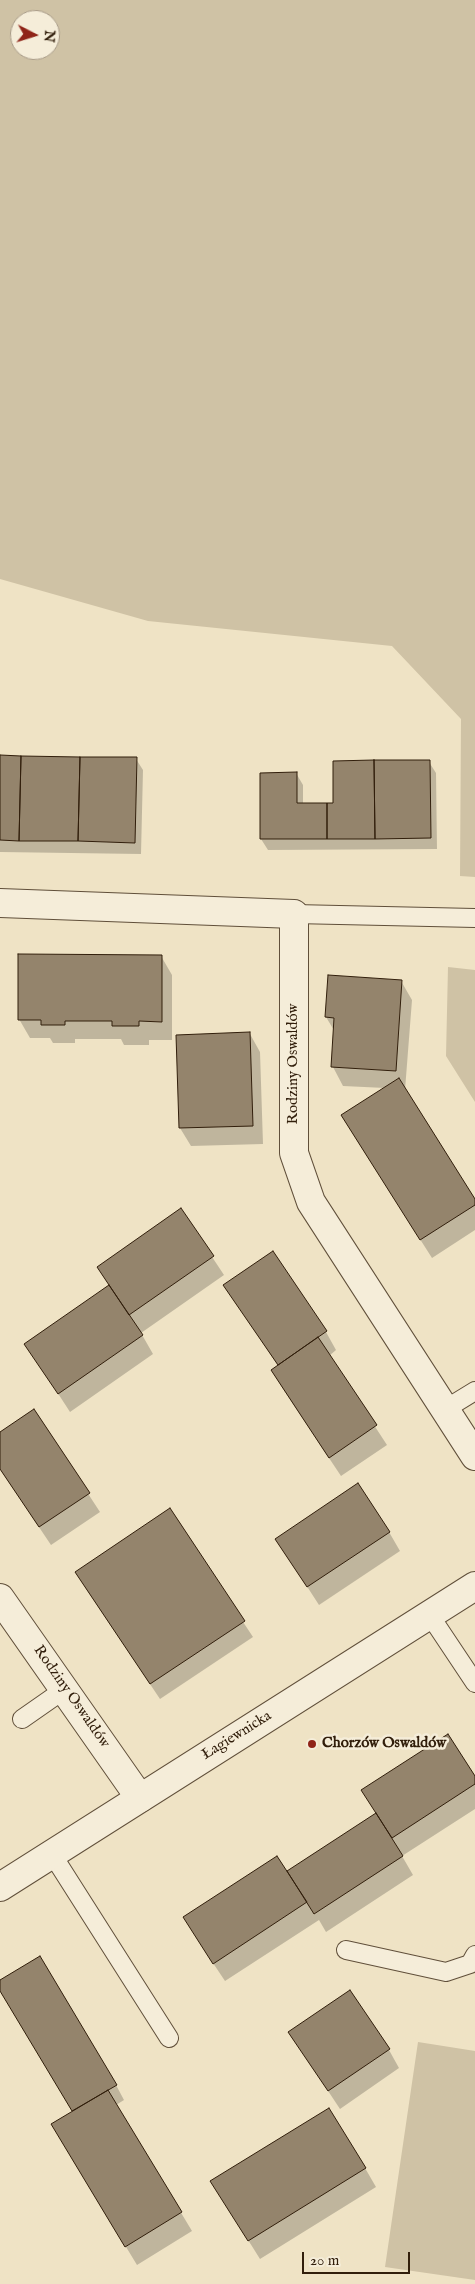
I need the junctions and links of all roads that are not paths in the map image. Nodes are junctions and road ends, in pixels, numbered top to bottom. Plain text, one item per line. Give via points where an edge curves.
1 (0, 903) edge
2 (294, 914) junction
3 (475, 918) edge
4 (475, 1391) edge
5 (444, 1410) junction
6 (475, 1456) edge
7 (475, 1586) edge
8 (0, 1598) edge
9 (429, 1614) junction
10 (475, 1683) edge
11 (65, 1689) junction
12 (22, 1719) dead end
13 (140, 1798) junction
14 (52, 1854) junction
15 (0, 1887) edge
16 (346, 1950) dead end
17 (475, 1955) edge
18 (170, 2038) dead end

1 - 2 street
2 - 3 lane
2 - 5 street, Rodziny Oswaldów via 294,1153 310,1202
4 - 5 lane
5 - 6 street, Rodziny Oswaldów
7 - 9 street, Łagiewnicka
8 - 11 street, Rodziny Oswaldów
9 - 10 lane
9 - 13 street, Łagiewnicka
11 - 12 lane
11 - 13 street, Rodziny Oswaldów
13 - 14 street, Łagiewnicka
14 - 15 street, Łagiewnicka
14 - 18 lane
16 - 17 lane via 446,1972 470,1964

